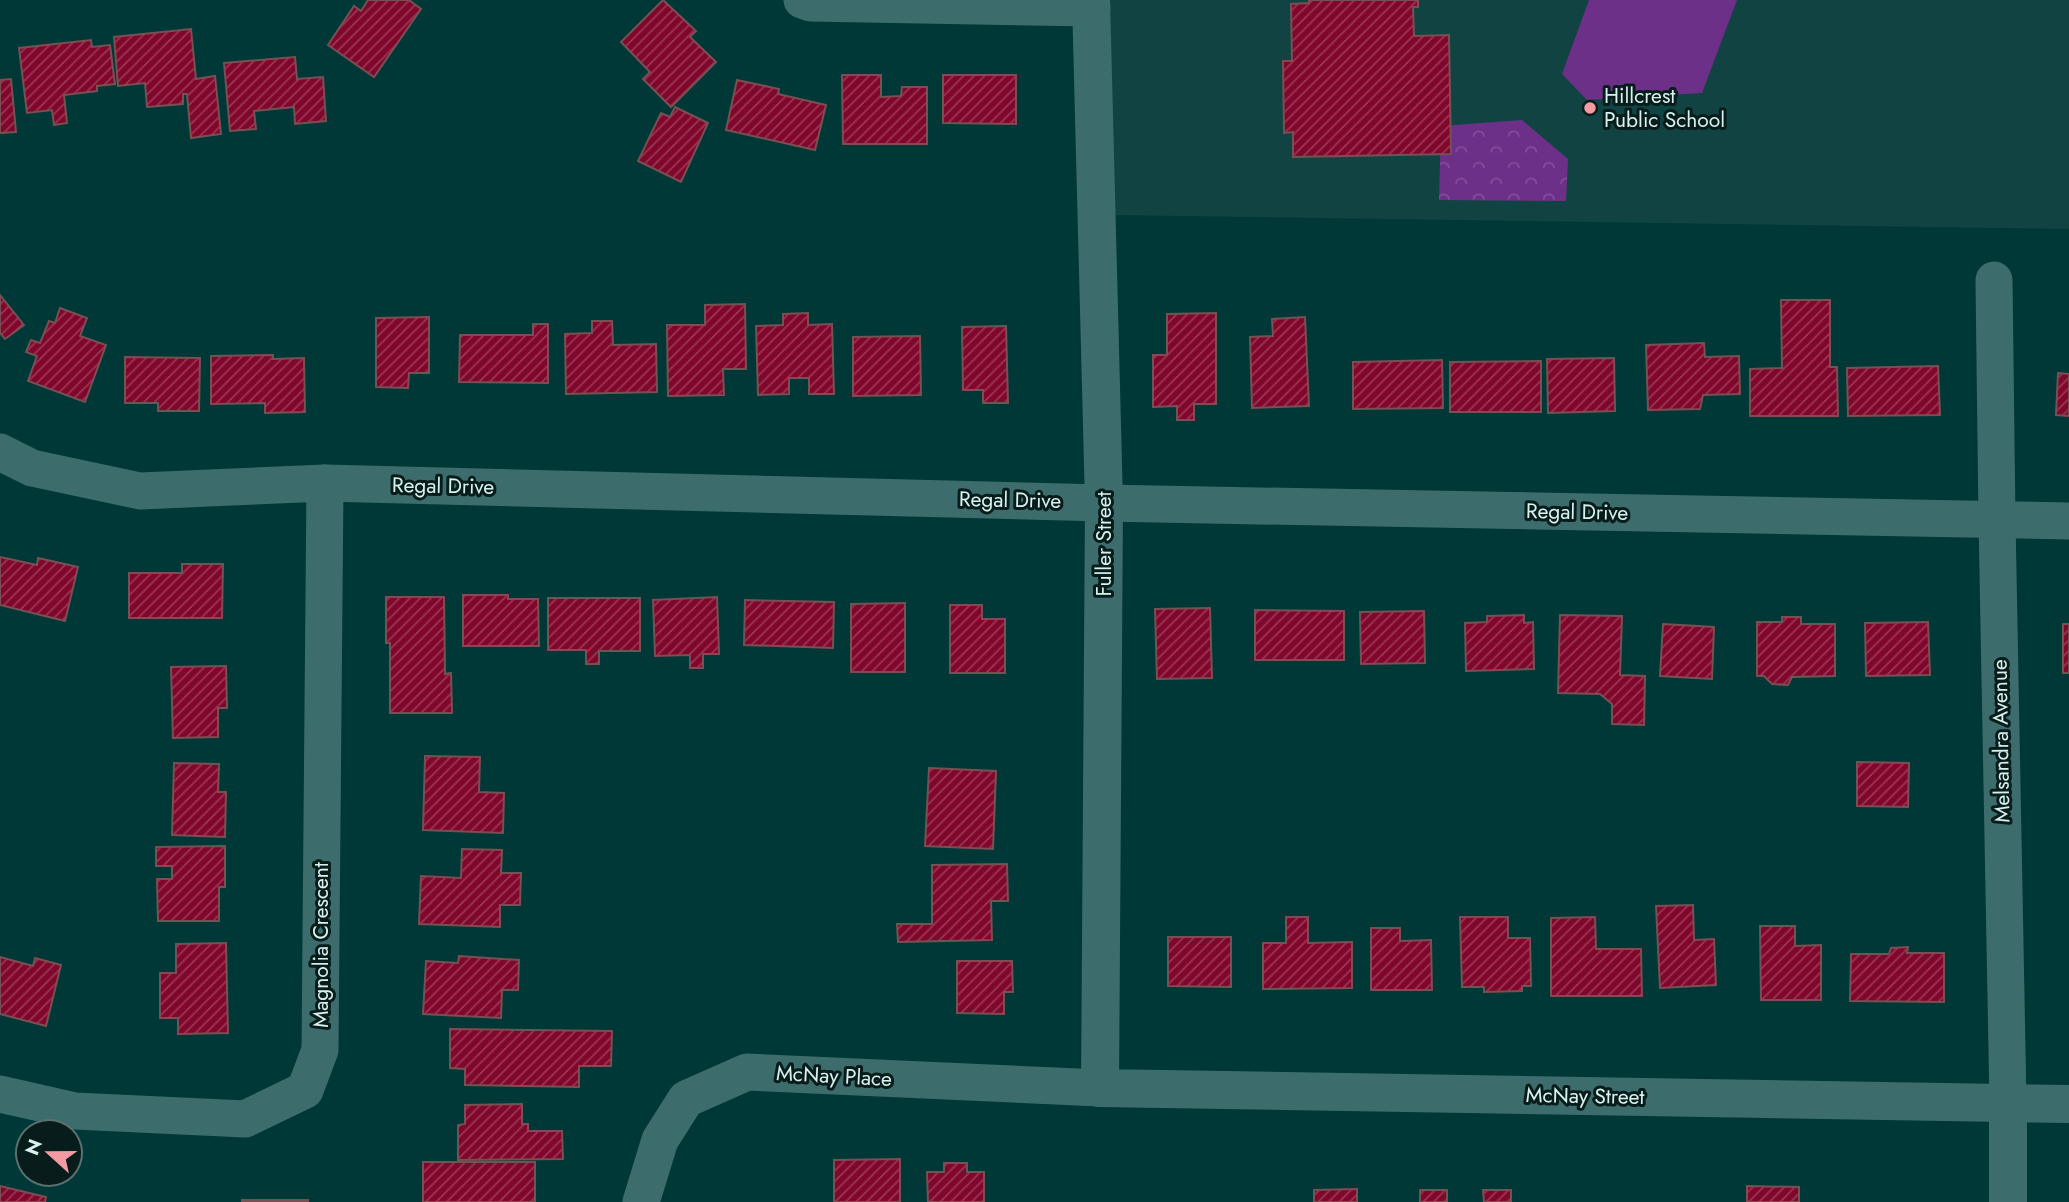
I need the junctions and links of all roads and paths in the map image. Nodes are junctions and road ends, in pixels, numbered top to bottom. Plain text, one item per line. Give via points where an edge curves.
1 (802, 0) edge
2 (1092, 4) edge
3 (1994, 280) dead end
4 (0, 452) edge
5 (325, 483) junction
6 (1104, 503) junction
7 (1997, 520) junction
8 (2069, 521) edge
9 (1100, 1088) junction
10 (0, 1094) edge
11 (2008, 1103) junction
12 (2069, 1104) edge
13 (640, 1202) edge
14 (2008, 1202) edge

1 - 2 street
2 - 6 street, Fuller Street
3 - 7 street, Melsandra Avenue
4 - 5 street, Regal Drive via 32,468 140,491
5 - 6 street, Regal Drive
5 - 10 street, Magnolia Crescent via 320,1051 305,1090 245,1119 75,1111
6 - 7 street, Regal Drive
6 - 9 street, Fuller Street
7 - 8 street, Regal Drive
7 - 11 street, Melsandra Avenue
9 - 11 street, McNay Street
9 - 13 street, McNay Place via 747,1072 686,1100 660,1140
11 - 12 street, McNay Street
11 - 14 street, Melsandra Avenue

